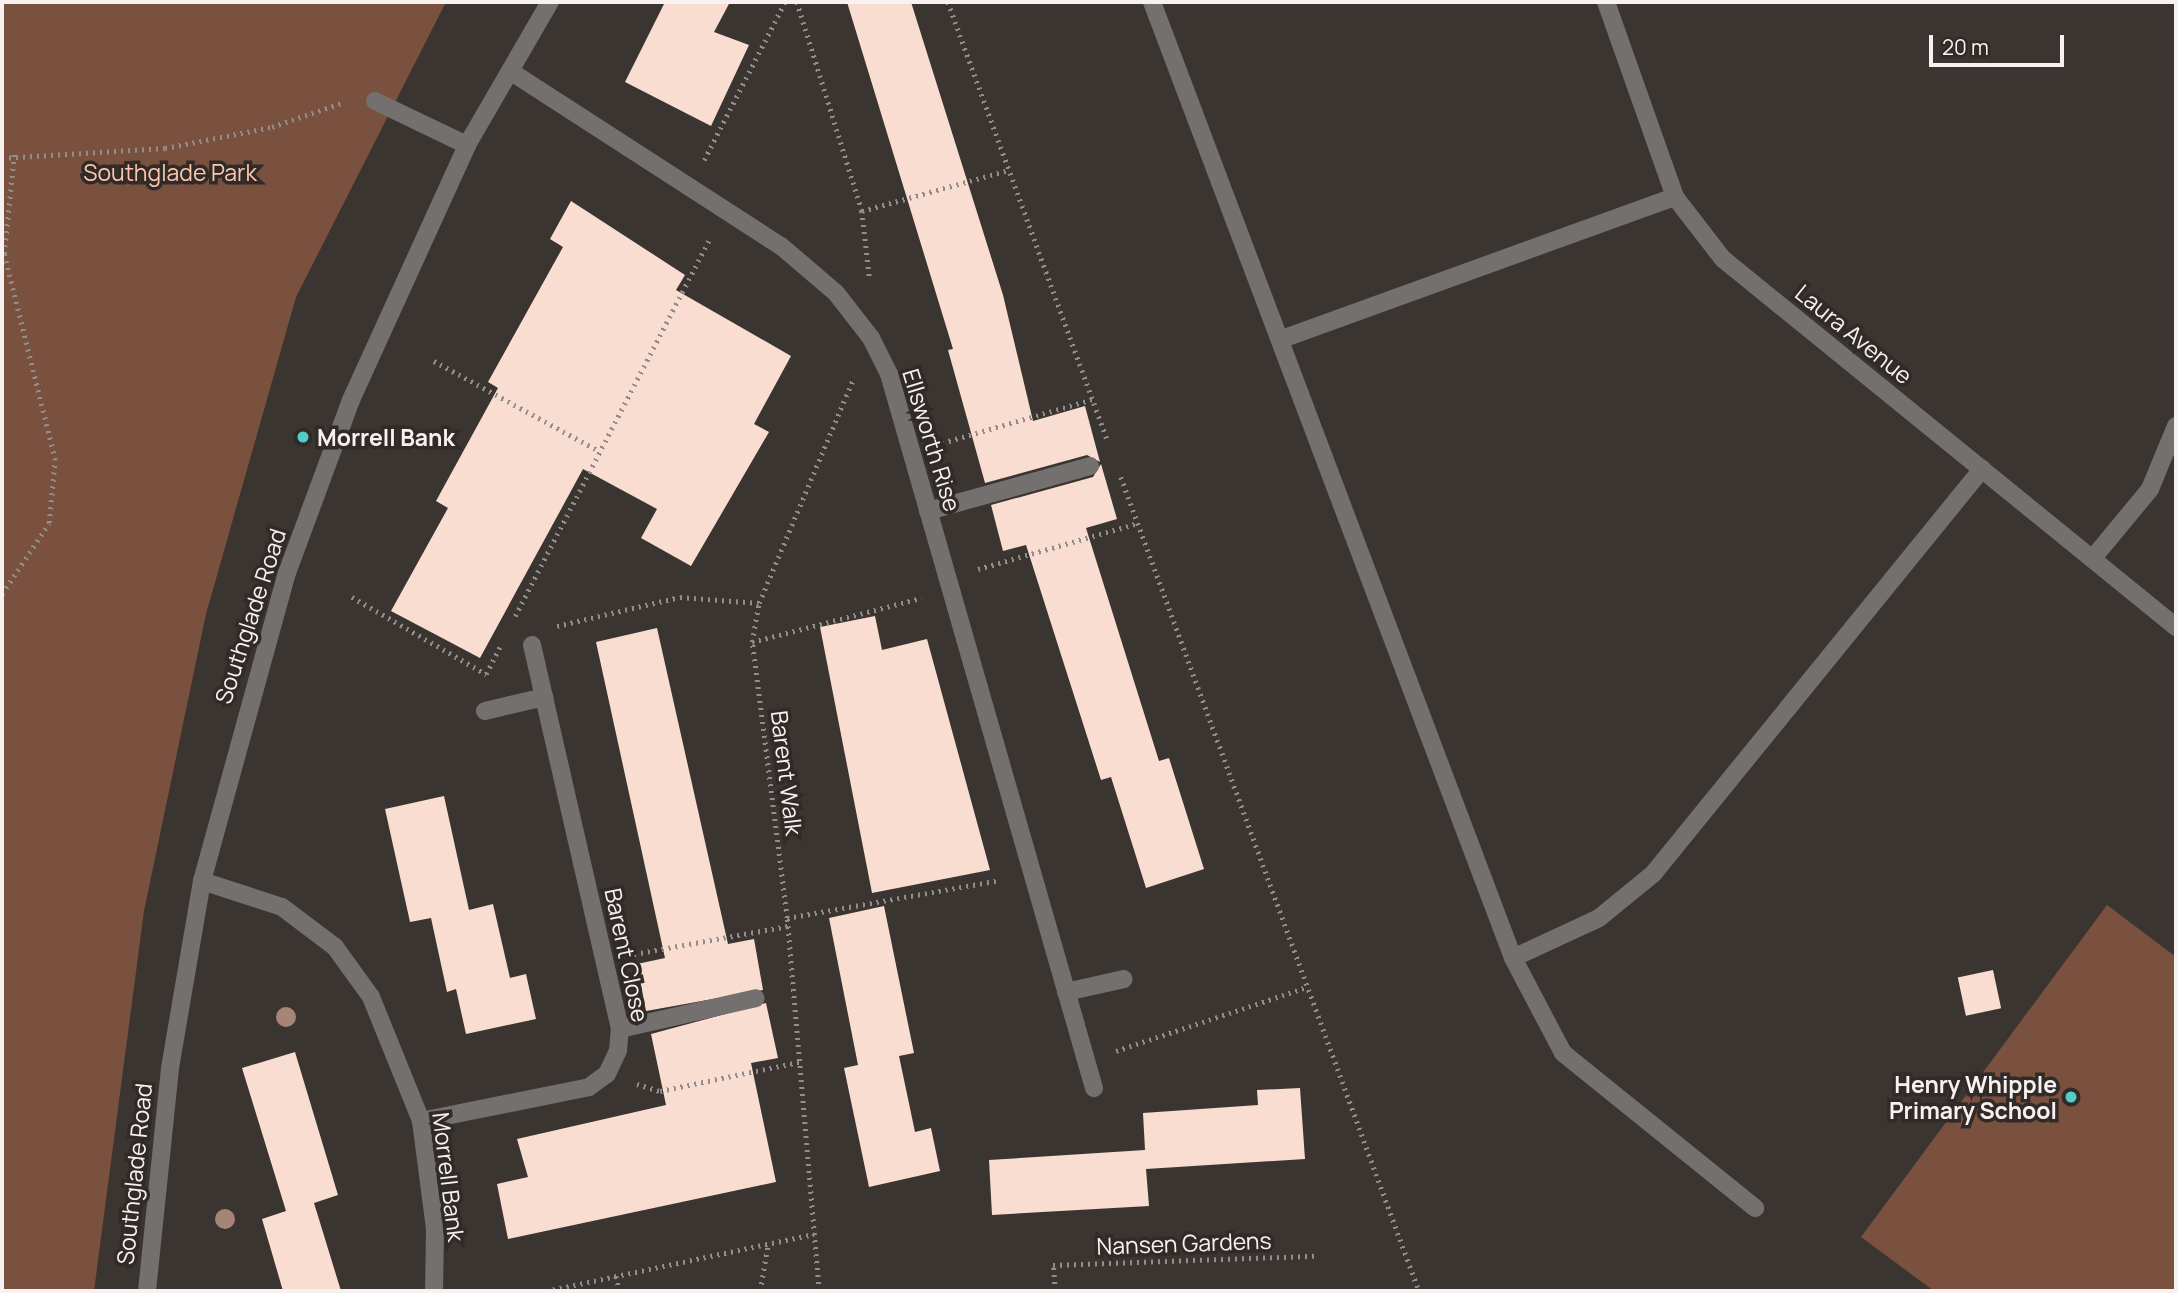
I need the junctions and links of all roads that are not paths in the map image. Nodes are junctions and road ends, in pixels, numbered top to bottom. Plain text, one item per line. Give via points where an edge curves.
1 (550, 2) edge
2 (1152, 2) edge
3 (1606, 2) edge
4 (510, 71) junction
5 (375, 101) road end
6 (467, 145) junction
7 (1675, 197) junction
8 (1282, 339) junction
9 (2176, 426) edge
10 (1090, 466) dead end
11 (1982, 469) junction
12 (928, 511) junction
13 (2093, 558) junction
14 (2176, 627) edge
15 (531, 639) road end
16 (544, 697) junction
17 (485, 711) dead end
18 (202, 881) junction
19 (1513, 958) junction
20 (1124, 979) dead end
21 (1066, 992) junction
22 (756, 998) dead end
23 (620, 1029) junction
24 (1094, 1088) dead end
25 (421, 1121) junction
26 (1755, 1208) dead end
27 (147, 1291) edge
28 (434, 1291) edge

1 - 4 street, Southglade Road
2 - 8 street
3 - 7 street, Laura Avenue
4 - 6 street, Southglade Road
4 - 12 street, Ellsworth Rise via 802,263 871,338
5 - 6 street
6 - 18 street, Southglade Road via 351,400 287,573
7 - 8 street
7 - 11 street, Laura Avenue via 1723,259
8 - 19 street
9 - 13 street via 2150,489
10 - 12 street
11 - 13 street, Laura Avenue
11 - 19 street via 1653,874 1599,918
12 - 21 street, Ellsworth Rise
13 - 14 street, Laura Avenue
15 - 16 street, Barent Close
16 - 17 street
16 - 23 street, Barent Close
18 - 25 street, Morrell Bank via 282,907 335,947 371,997
18 - 27 street, Southglade Road via 170,1068
19 - 26 street via 1563,1053
20 - 21 street
21 - 24 street, Ellsworth Rise
22 - 23 street
23 - 25 street, Barent Close via 607,1074 589,1087
25 - 28 street, Morrell Bank via 435,1229

